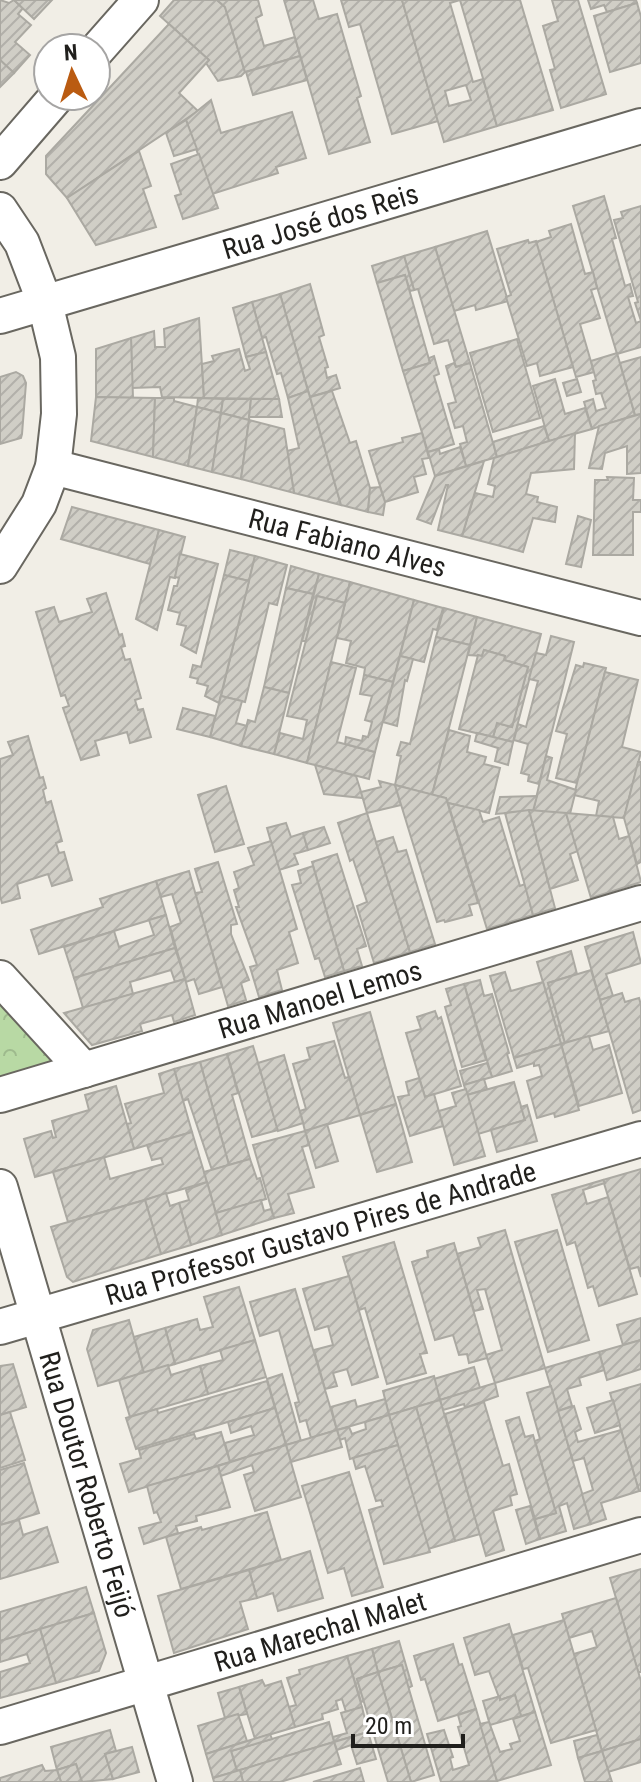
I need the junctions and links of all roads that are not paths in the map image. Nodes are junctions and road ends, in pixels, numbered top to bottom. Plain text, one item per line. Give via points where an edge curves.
1 (141, 0) edge
2 (112, 33) edge
3 (43, 112) edge
4 (641, 126) edge
5 (0, 162) edge
6 (0, 210) edge
7 (45, 303) junction
8 (0, 316) edge
9 (53, 467) junction
10 (0, 566) edge
11 (641, 618) edge
12 (641, 903) edge
13 (0, 978) edge
14 (84, 1070) junction
15 (0, 1095) edge
16 (641, 1139) edge
17 (0, 1187) edge
18 (39, 1316) junction
19 (0, 1327) edge
20 (641, 1535) edge
21 (144, 1684) junction
22 (0, 1727) edge
23 (175, 1782) edge

1 - 2 street
3 - 5 street
4 - 7 street, Rua José dos Reis
6 - 7 street via 22,243
7 - 8 street, Rua José dos Reis
7 - 9 street via 58,357
9 - 10 street via 39,504
9 - 11 street, Rua Fabiano Alves
12 - 14 street, Rua Manoel Lemos
13 - 14 street
14 - 15 street, Rua Manoel Lemos
16 - 18 street, Rua Professor Gustavo Pires de Andrade
17 - 18 street, Rua Doutor Roberto Feijó
18 - 19 street, Rua Professor Gustavo Pires de Andrade
18 - 21 street, Rua Doutor Roberto Feijó
20 - 21 street, Rua Marechal Malet
21 - 22 street, Rua Marechal Malet
21 - 23 street, Rua Doutor Roberto Feijó

